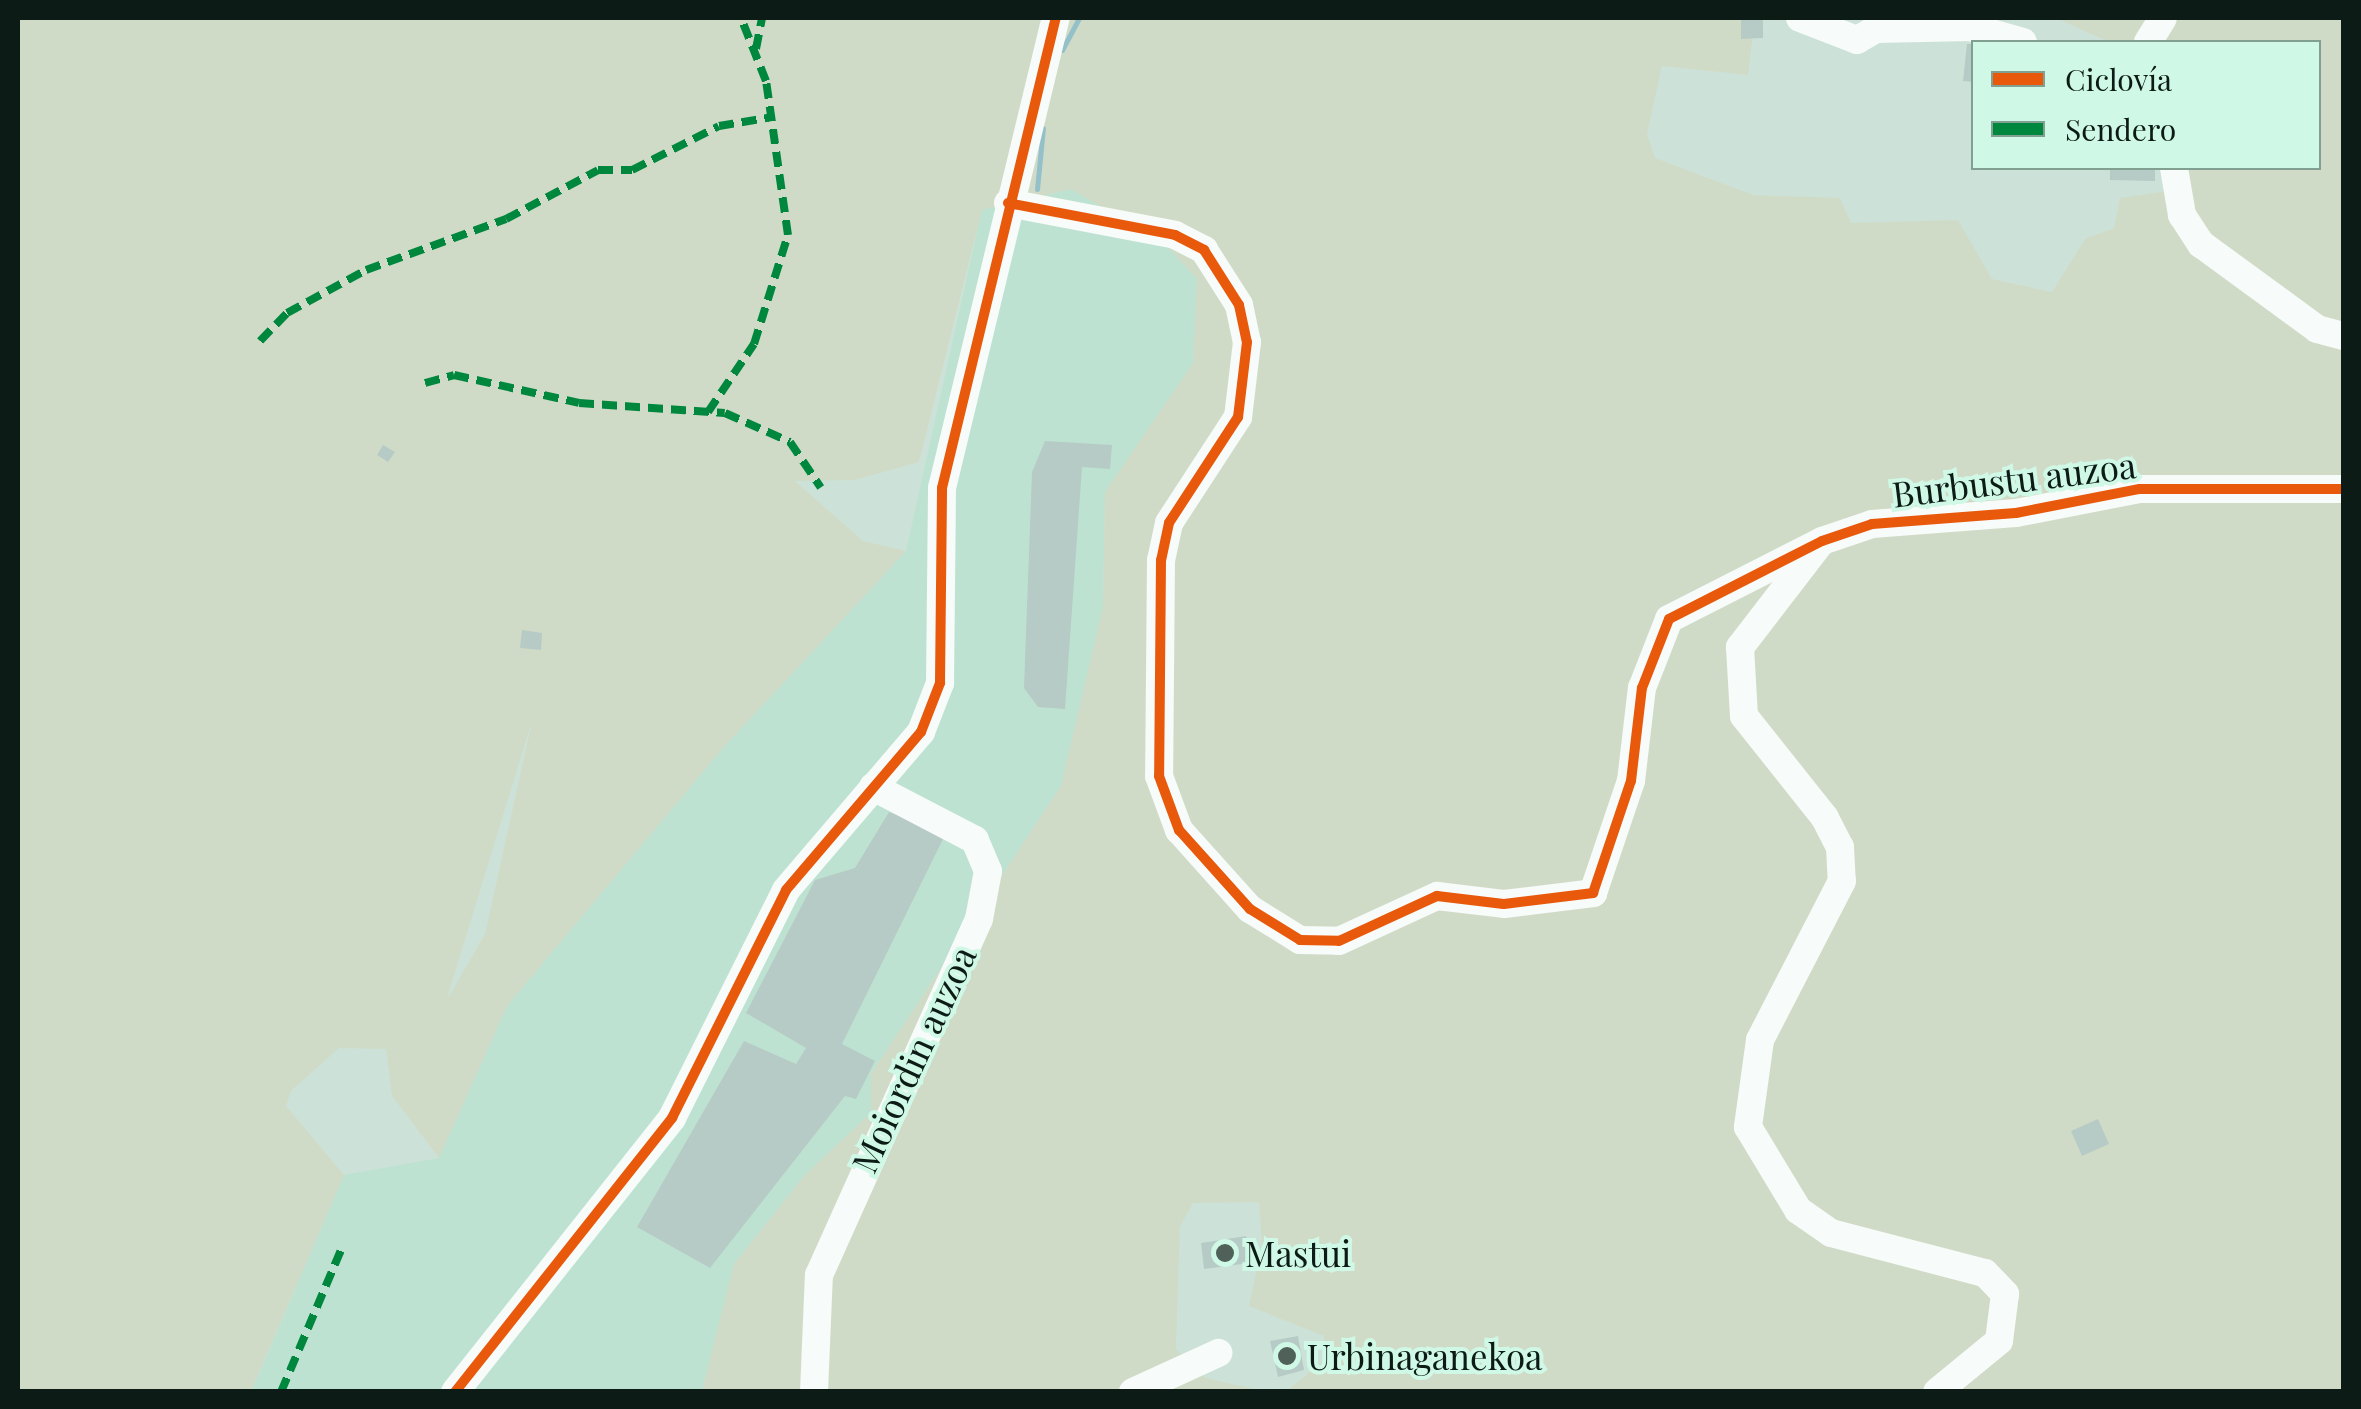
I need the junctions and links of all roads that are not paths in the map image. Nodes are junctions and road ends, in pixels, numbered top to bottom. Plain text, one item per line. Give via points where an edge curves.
1 (1056, 18) edge
2 (1800, 18) edge
3 (2163, 18) edge
4 (1905, 22) edge
5 (1965, 22) edge
6 (2018, 40) edge
7 (2149, 40) edge
8 (2174, 170) edge
9 (1008, 202) junction
10 (2344, 336) edge
11 (2344, 489) edge
12 (1822, 540) junction
13 (873, 787) junction
14 (1218, 1353) dead end
15 (455, 1392) edge
16 (814, 1392) edge
17 (1134, 1392) edge
18 (1937, 1392) edge

1 - 9 street
2 - 4 street via 1857,40
3 - 7 street
4 - 5 street
5 - 6 street
8 - 10 street via 2182,216 2201,244 2317,329
9 - 12 street, Burbustu auzoa via 1175,235 1204,250 1239,306 1247,342 1238,416 1169,523 1161,560 1159,776 1179,830 1250,910 1300,940 1339,941 1437,896 1504,904 1593,893 1631,781 1642,688 1669,620
9 - 13 street via 940,495 940,682 921,732
11 - 12 street, Burbustu auzoa via 2140,489 2016,513 1872,524
12 - 18 street via 1740,647 1744,716 1825,818 1840,847 1842,881 1760,1040 1748,1128 1798,1210 1832,1233 1985,1273 2006,1294 1999,1341
13 - 15 street via 786,890 672,1118
13 - 16 street, Moiordin auzoa via 975,840 988,871 979,919 819,1275
14 - 17 street

